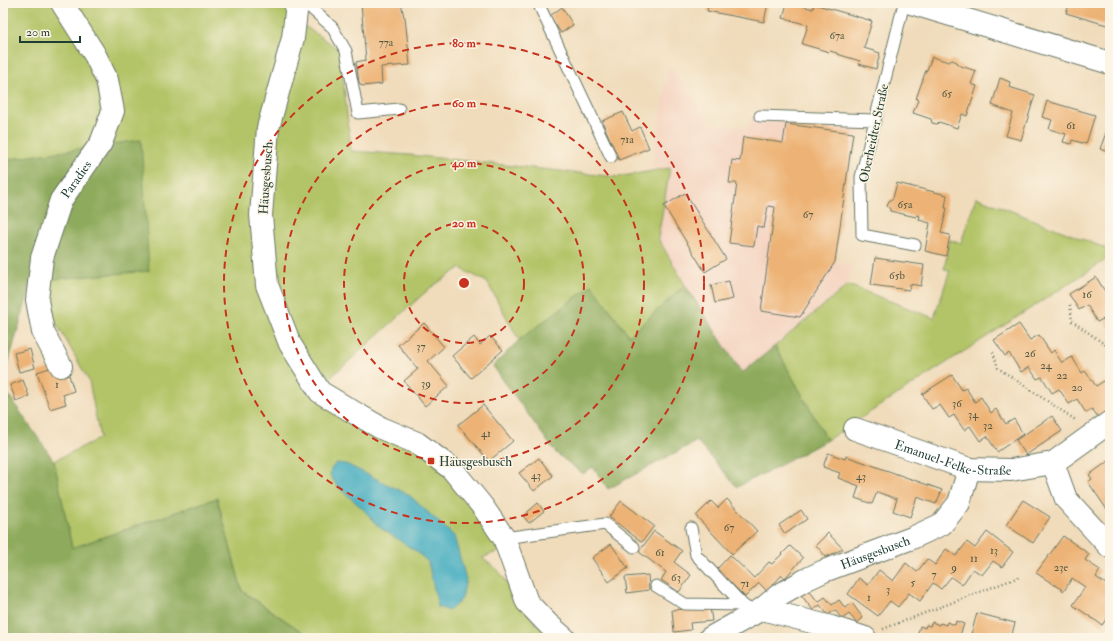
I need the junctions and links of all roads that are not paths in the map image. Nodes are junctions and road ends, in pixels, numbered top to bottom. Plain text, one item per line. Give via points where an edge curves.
1 (62, 3) edge
2 (297, 3) edge
3 (305, 3) edge
4 (538, 3) edge
5 (904, 3) edge
6 (911, 3) edge
7 (1110, 63) edge
8 (399, 109) dead end
9 (760, 116) dead end
10 (875, 120) junction
11 (611, 157) dead end
12 (915, 245) dead end
13 (61, 366) dead end
14 (1102, 427) edge
15 (855, 429) dead end
16 (1053, 463) junction
17 (969, 469) junction
18 (691, 528) dead end
19 (504, 538) junction
20 (634, 547) dead end
21 (1110, 547) edge
22 (656, 586) dead end
23 (753, 609) junction
24 (564, 638) edge
25 (710, 638) edge
26 (864, 638) edge

1 - 13 street, Paradies via 95,55 107,80 113,111 101,143 61,200 42,258 37,300 43,332
2 - 19 street, Häusgesbusch via 293,38 268,128 261,215 267,285 290,344 320,392 381,428 417,443 452,469
3 - 8 lane via 332,27 346,51 358,113
4 - 11 lane
5 - 10 lane, Oberheidter Straße
6 - 7 street
9 - 10 lane
10 - 12 lane, Oberheidter Straße via 861,177 862,235
14 - 16 street, Emanuel-Felke-Straße
15 - 17 street, Emanuel-Felke-Straße
16 - 17 street, Emanuel-Felke-Straße via 1011,470
16 - 21 street via 1066,499
17 - 23 street, Häusgesbusch via 959,503 942,524 824,571
18 - 23 lane via 696,555
19 - 20 lane via 605,524
19 - 24 street, Häusgesbusch via 526,602
22 - 23 lane via 685,604
23 - 25 street, Häusgesbusch
23 - 26 street via 831,627

